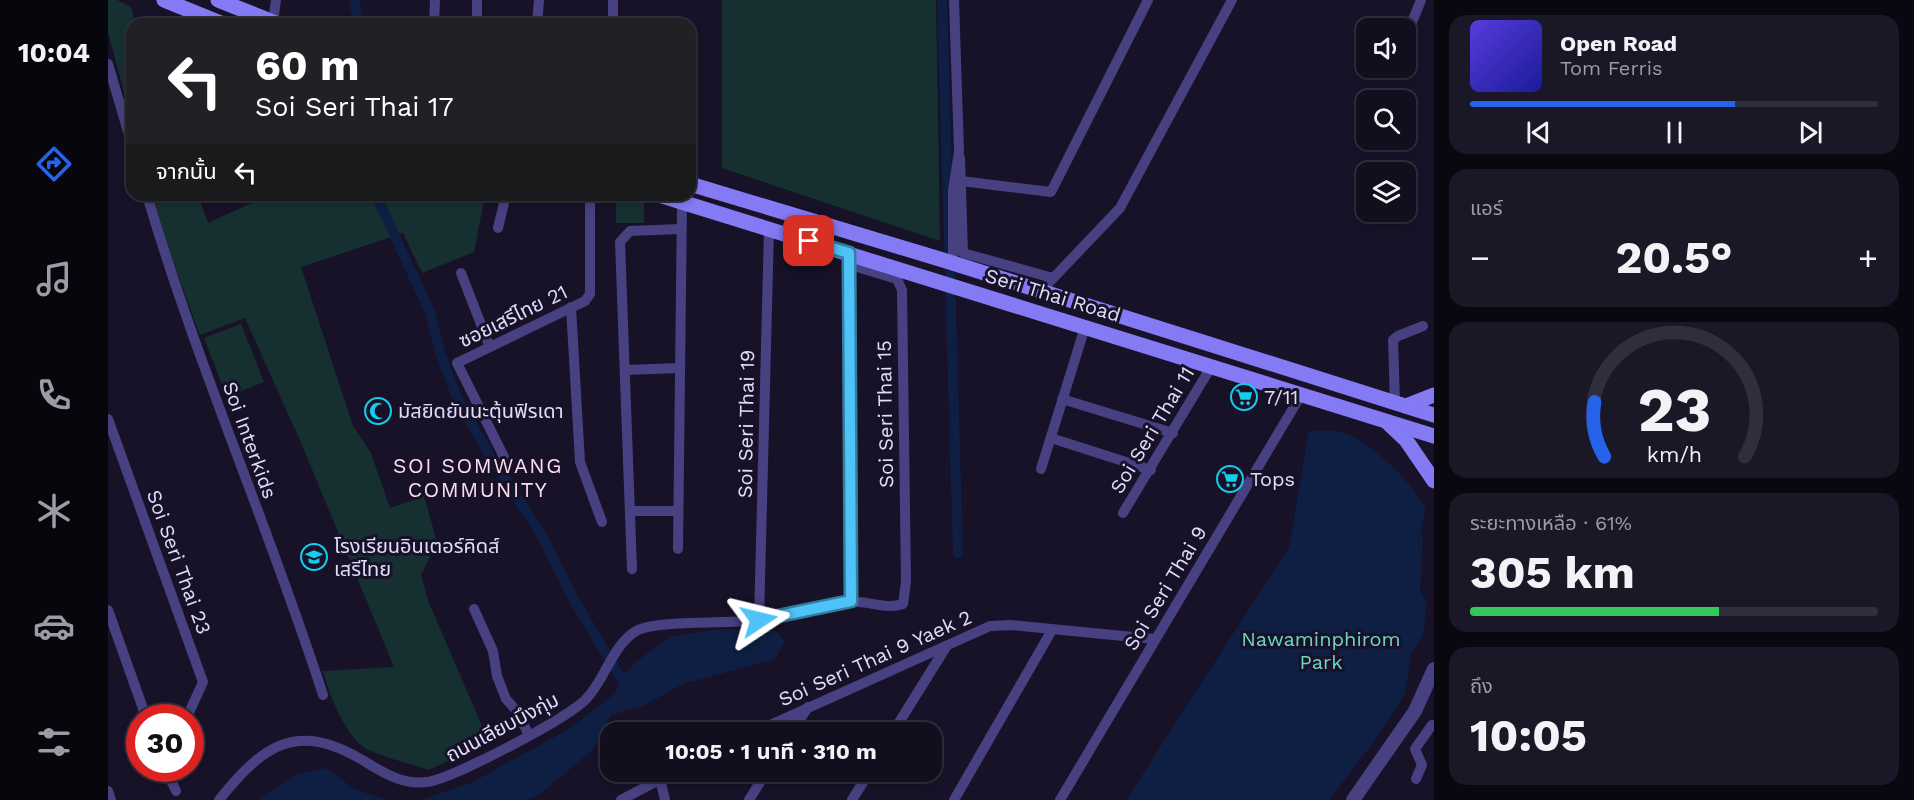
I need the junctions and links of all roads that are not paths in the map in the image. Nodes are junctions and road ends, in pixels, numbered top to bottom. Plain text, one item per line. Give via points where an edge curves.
1 (164, 0) edge
2 (218, 0) edge
3 (276, 0) edge
4 (435, 0) edge
5 (477, 0) edge
6 (539, 0) edge
7 (613, 0) edge
8 (954, 0) edge
9 (1148, 0) edge
10 (1232, 0) edge
11 (1421, 0) edge
12 (209, 18) edge
13 (263, 18) edge
14 (275, 18) edge
15 (434, 18) edge
16 (477, 18) edge
17 (538, 18) edge
18 (613, 18) edge
19 (1414, 18) edge
20 (108, 64) edge
21 (126, 125) edge
22 (958, 151) junction
23 (961, 181) junction
24 (696, 186) edge
25 (149, 201) edge
26 (505, 201) edge
27 (590, 201) edge
28 (679, 201) edge
29 (682, 202) junction
30 (498, 228) dead end
31 (681, 229) junction
32 (770, 229) junction
33 (849, 253) junction
34 (954, 263) junction
35 (460, 273) dead end
36 (1053, 278) junction
37 (1040, 292) junction
38 (571, 307) junction
39 (1423, 326) dead end
40 (1085, 327) junction
41 (489, 345) junction
42 (1211, 367) junction
43 (680, 368) junction
44 (625, 370) junction
45 (1301, 394) junction
46 (1434, 395) edge
47 (1062, 399) junction
48 (1401, 405) junction
49 (1434, 415) edge
50 (108, 418) edge
51 (1386, 421) junction
52 (1173, 433) junction
53 (1434, 436) edge
54 (1051, 438) junction
55 (504, 457) dead end
56 (1041, 469) dead end
57 (1151, 470) junction
58 (1434, 481) edge
59 (630, 511) junction
60 (678, 511) junction
61 (1123, 513) dead end
62 (602, 522) dead end
63 (678, 549) dead end
64 (632, 569) dead end
65 (851, 601) junction
66 (900, 606) joint
67 (474, 609) dead end
68 (108, 610) edge
69 (759, 620) junction
70 (1052, 630) junction
71 (1154, 639) junction
72 (946, 646) junction
73 (1434, 669) edge
74 (323, 695) dead end
75 (141, 704) edge
76 (193, 704) edge
77 (809, 706) junction
78 (1415, 711) junction
79 (776, 722) edge
80 (799, 722) edge
81 (899, 722) edge
82 (1433, 725) edge
83 (529, 735) junction
84 (1416, 779) dead end
85 (172, 782) edge
86 (654, 782) edge
87 (661, 782) edge
88 (760, 782) edge
89 (863, 782) edge
90 (108, 791) edge
91 (176, 791) dead end
92 (111, 800) edge
93 (219, 800) edge
94 (621, 800) edge
95 (665, 800) edge
96 (749, 800) edge
97 (852, 800) edge
98 (954, 800) edge
99 (1060, 800) edge
100 (1353, 800) edge

1 - 12 main road
2 - 13 main road
3 - 14 street
4 - 15 street
5 - 16 street
6 - 17 street
7 - 18 street
8 - 22 street
9 - 23 street via 1051,192
10 - 36 street via 1120,208
11 - 19 street
20 - 21 street
22 - 23 street
22 - 34 street via 953,191
23 - 36 street via 963,253
24 - 34 main road, Seri Thai Road
25 - 74 street, Soi Interkids via 217,406
26 - 30 street
27 - 38 street, ซอยเสรีไทย 21 via 590,294
28 - 29 main road, Seri Thai Road
29 - 31 street
29 - 32 main road, Seri Thai Road
31 - 43 street
31 - 44 street via 630,231 620,242
32 - 33 main road, Seri Thai Road
32 - 69 street, Soi Seri Thai 19
33 - 40 main road, Seri Thai Road
33 - 65 street
33 - 66 street, Soi Seri Thai 15 via 857,267 897,279 902,290 906,582
34 - 37 main road, Seri Thai Road
35 - 41 street
36 - 37 street
37 - 48 main road, Seri Thai Road
38 - 41 street, ซอยเสรีไทย 21
38 - 62 street via 580,462
39 - 48 street via 1393,340
40 - 42 main road, Seri Thai Road
40 - 47 street
41 - 55 street, ซอยเสรีไทย 21 via 457,363
42 - 45 main road, Seri Thai Road
42 - 52 street, Soi Seri Thai 11
43 - 44 street
43 - 60 street
44 - 59 street
45 - 51 main road, Seri Thai Road
45 - 71 street, Soi Seri Thai 9
46 - 48 main road
47 - 52 street
47 - 54 street
48 - 49 main road, Seri Thai Road
50 - 76 street, Soi Seri Thai 23 via 203,682
51 - 53 main road, Seri Thai Road
51 - 58 main road via 1406,440
52 - 57 street, Soi Seri Thai 11
54 - 56 street
54 - 57 street
57 - 61 street, Soi Seri Thai 11
59 - 60 street
59 - 64 street
60 - 63 street
65 - 66 street, ถนนเลียบบึงกุ่ม
65 - 69 street, ถนนเลียบบึงกุ่ม
67 - 83 street via 493,651 506,699
68 - 75 street
69 - 83 street, ถนนเลียบบึงกุ่ม via 646,627 624,641 584,702
70 - 71 street, Soi Seri Thai 9 Yaek 2
70 - 72 street, Soi Seri Thai 9 Yaek 2 via 990,626
70 - 98 street
71 - 99 street, Soi Seri Thai 9
72 - 77 street, Soi Seri Thai 9 Yaek 2
72 - 81 street
73 - 78 street
77 - 79 street, Soi Seri Thai 9 Yaek 2
77 - 80 street
78 - 82 street
78 - 100 street
82 - 84 street via 1415,749 1422,765
83 - 93 street, ถนนเลียบบึงกุ่ม via 449,776 426,782 395,779 339,745 296,741 259,757
85 - 91 street
86 - 94 street
87 - 95 street
88 - 96 street
89 - 97 street
90 - 92 street

